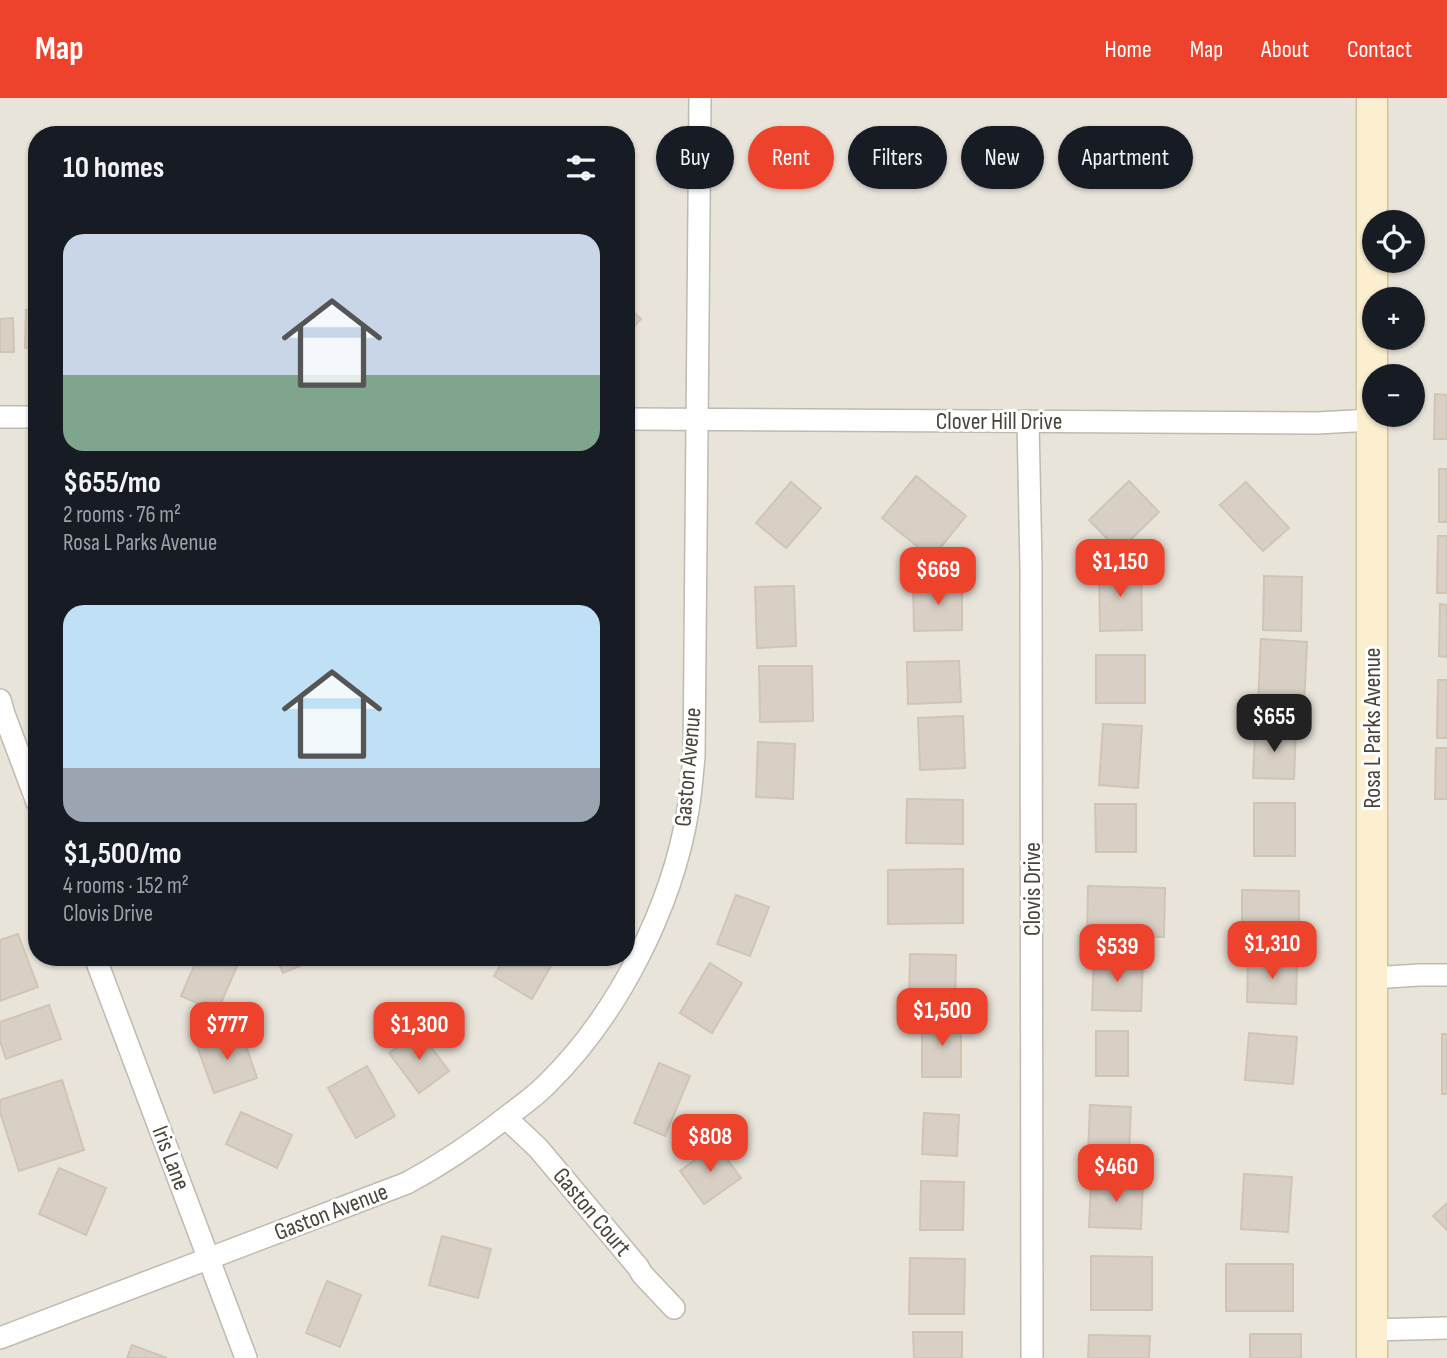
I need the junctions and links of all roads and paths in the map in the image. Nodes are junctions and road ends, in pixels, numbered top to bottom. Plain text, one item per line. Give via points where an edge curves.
1 (700, 98) edge
2 (1372, 98) edge
3 (1372, 364) edge
4 (0, 417) edge
5 (28, 417) edge
6 (635, 419) edge
7 (697, 419) junction
8 (1028, 421) junction
9 (1362, 421) edge
10 (1372, 427) edge
11 (0, 700) edge
12 (28, 778) edge
13 (635, 961) edge
14 (99, 966) edge
15 (632, 966) edge
16 (1447, 975) edge
17 (1372, 978) junction
18 (506, 1118) junction
19 (209, 1259) junction
20 (674, 1308) dead end
21 (1447, 1328) edge
22 (0, 1338) edge
23 (1372, 1344) edge
24 (246, 1358) edge
25 (1032, 1358) edge

1 - 7 street, Gaston Avenue
2 - 3 street, Rosa L Parks Avenue
4 - 5 street
6 - 7 street, Clover Hill Drive
7 - 8 street, Clover Hill Drive
7 - 13 street, Gaston Avenue via 694,757 688,810 666,895
8 - 9 street, Clover Hill Drive
8 - 25 street, Clovis Drive
10 - 17 street, Rosa L Parks Avenue
11 - 12 street
14 - 19 street, Iris Lane
15 - 18 street, Gaston Avenue via 587,1039 544,1087
16 - 17 street
17 - 23 street, Rosa L Parks Avenue
18 - 19 street, Gaston Avenue via 466,1149 407,1183
18 - 20 street, Gaston Court via 538,1148
19 - 22 street, Gaston Avenue
19 - 24 street, Iris Lane
21 - 23 street

